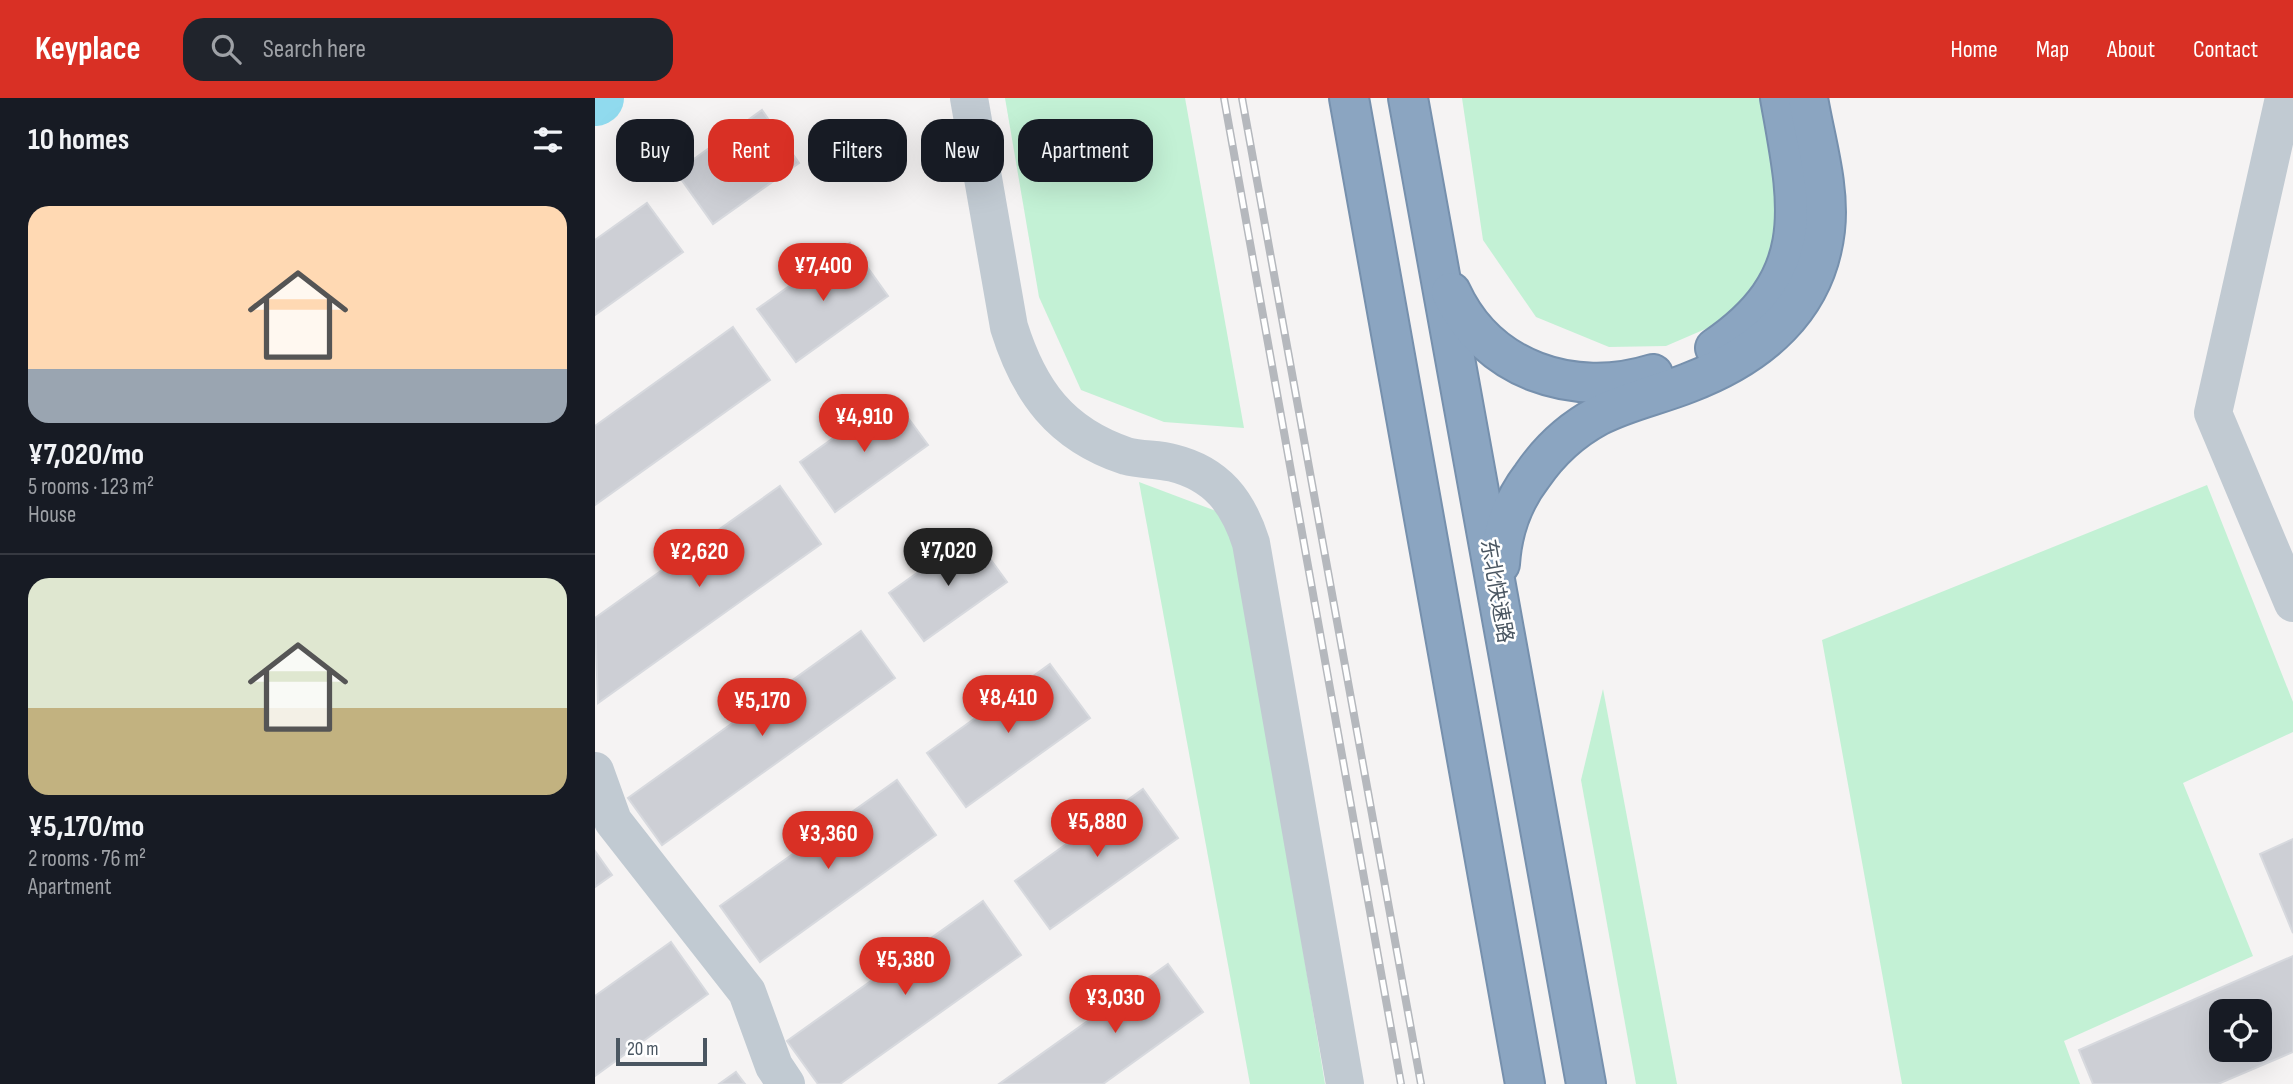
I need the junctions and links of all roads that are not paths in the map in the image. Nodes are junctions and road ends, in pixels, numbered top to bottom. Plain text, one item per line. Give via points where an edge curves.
1 (969, 98) edge
2 (1349, 98) edge
3 (1408, 98) edge
4 (1780, 98) edge
5 (1808, 98) edge
6 (2284, 98) edge
7 (1436, 255) junction
8 (2293, 603) edge
9 (1500, 608) junction
10 (595, 771) edge
11 (786, 1084) edge
12 (1345, 1084) edge
13 (1525, 1084) edge
14 (1586, 1084) edge

1 - 12 street via 1009,327 1020,363 1039,395 1063,422 1093,443 1128,457 1174,463 1219,484 1244,522
2 - 13 highway
3 - 7 highway, 东北快速路
4 - 7 highway via 1796,187 1792,247 1782,276 1761,308 1738,332 1705,354 1629,382 1593,385 1558,381 1517,363 1476,332 1460,310
5 - 9 highway via 1824,189 1825,229 1806,294 1785,324 1758,348 1686,384 1598,416 1543,460 1522,488 1507,521 1501,551
6 - 8 street via 2213,413
7 - 9 highway, 东北快速路
9 - 14 highway, 东北快速路
10 - 11 street via 613,821 747,992 774,1066

